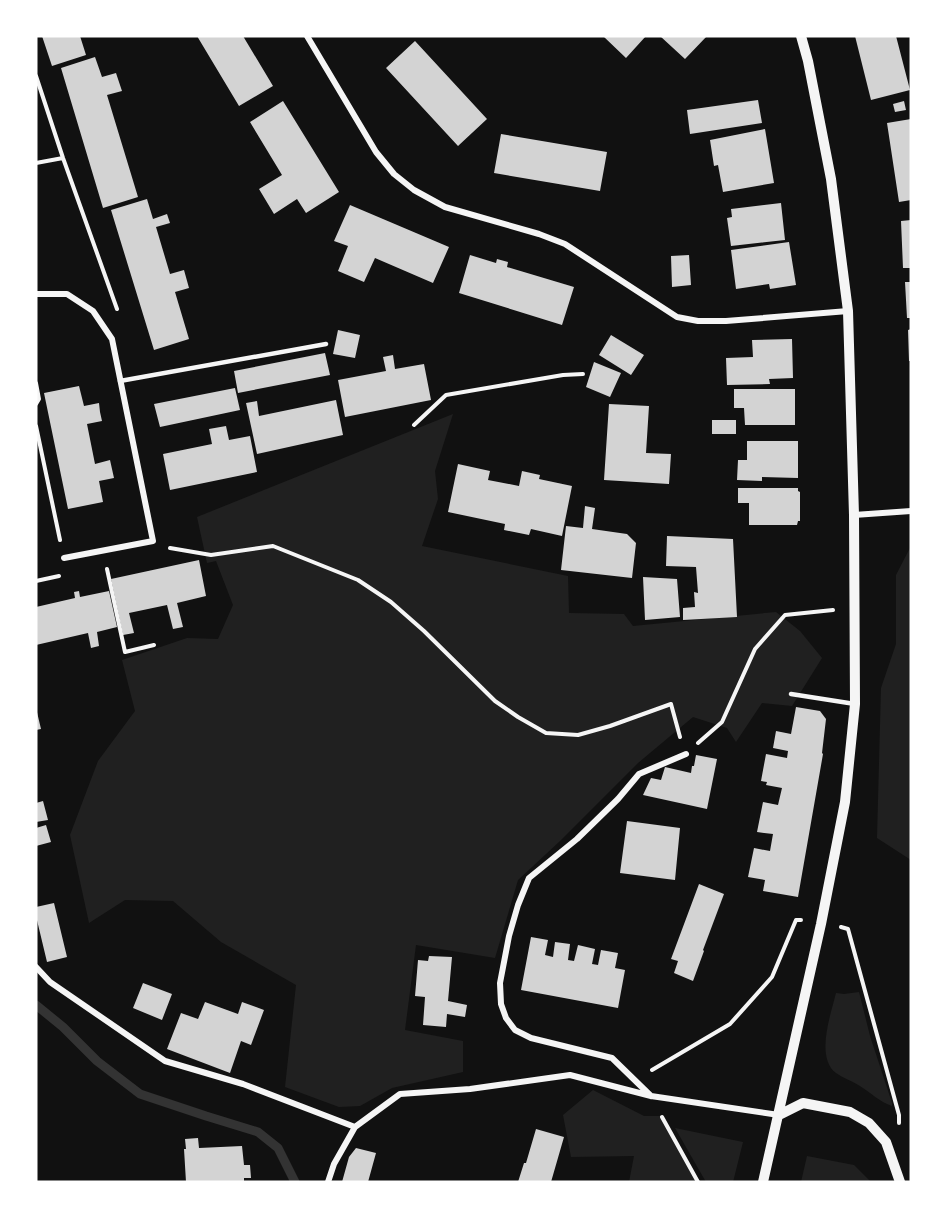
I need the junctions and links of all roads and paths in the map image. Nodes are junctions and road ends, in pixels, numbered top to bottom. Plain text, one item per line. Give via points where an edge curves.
1 (307, 36) edge
2 (801, 36) edge
3 (36, 76) edge
4 (63, 158) junction
5 (36, 163) edge
6 (36, 294) edge
7 (848, 311) junction
8 (112, 339) junction
9 (326, 344) dead end
10 (583, 374) dead end
11 (120, 381) junction
12 (36, 383) edge
13 (36, 404) edge
14 (414, 425) dead end
15 (36, 426) edge
16 (911, 511) edge
17 (854, 515) junction
18 (153, 541) junction
19 (103, 550) junction
20 (64, 558) junction
21 (36, 580) edge
22 (855, 610) junction
23 (154, 645) dead end
24 (791, 694) dead end
25 (855, 704) junction
26 (686, 754) junction
27 (801, 920) dead end
28 (838, 927) dead end
29 (36, 967) edge
30 (651, 1096) junction
31 (779, 1115) junction
32 (899, 1125) dead end
33 (355, 1126) junction
34 (328, 1182) edge
35 (698, 1182) edge
36 (763, 1182) edge
37 (900, 1182) edge

1 - 7 street via 376,152 414,190 445,207 566,244 677,317 726,321
2 - 7 street via 831,179
3 - 4 path
4 - 5 path
4 - 8 path via 118,312
6 - 8 street via 67,294 93,311
7 - 17 street
8 - 11 street
9 - 11 lane
10 - 14 path via 446,395
11 - 18 street
12 - 13 path
15 - 20 path
16 - 17 street
17 - 22 street
18 - 19 street
18 - 26 path via 173,550 211,555 273,546 358,580 408,617 495,701 546,733 578,735 671,704
19 - 20 street
19 - 23 path via 125,652
20 - 21 path via 67,574
22 - 25 street
22 - 26 path via 826,609 786,615 755,649 722,722
24 - 25 lane
25 - 31 street via 845,802
26 - 30 street via 639,774 577,839 529,878 508,936 500,983 501,1004 515,1030 531,1038 612,1058
27 - 30 path via 796,920 772,976 730,1024 652,1069
28 - 32 path via 848,929
29 - 33 street via 50,982 165,1061 243,1084
30 - 31 street
30 - 33 street via 570,1075 400,1094
30 - 35 path
31 - 36 street
31 - 37 street via 803,1103 850,1112 869,1123 886,1142
33 - 34 street

